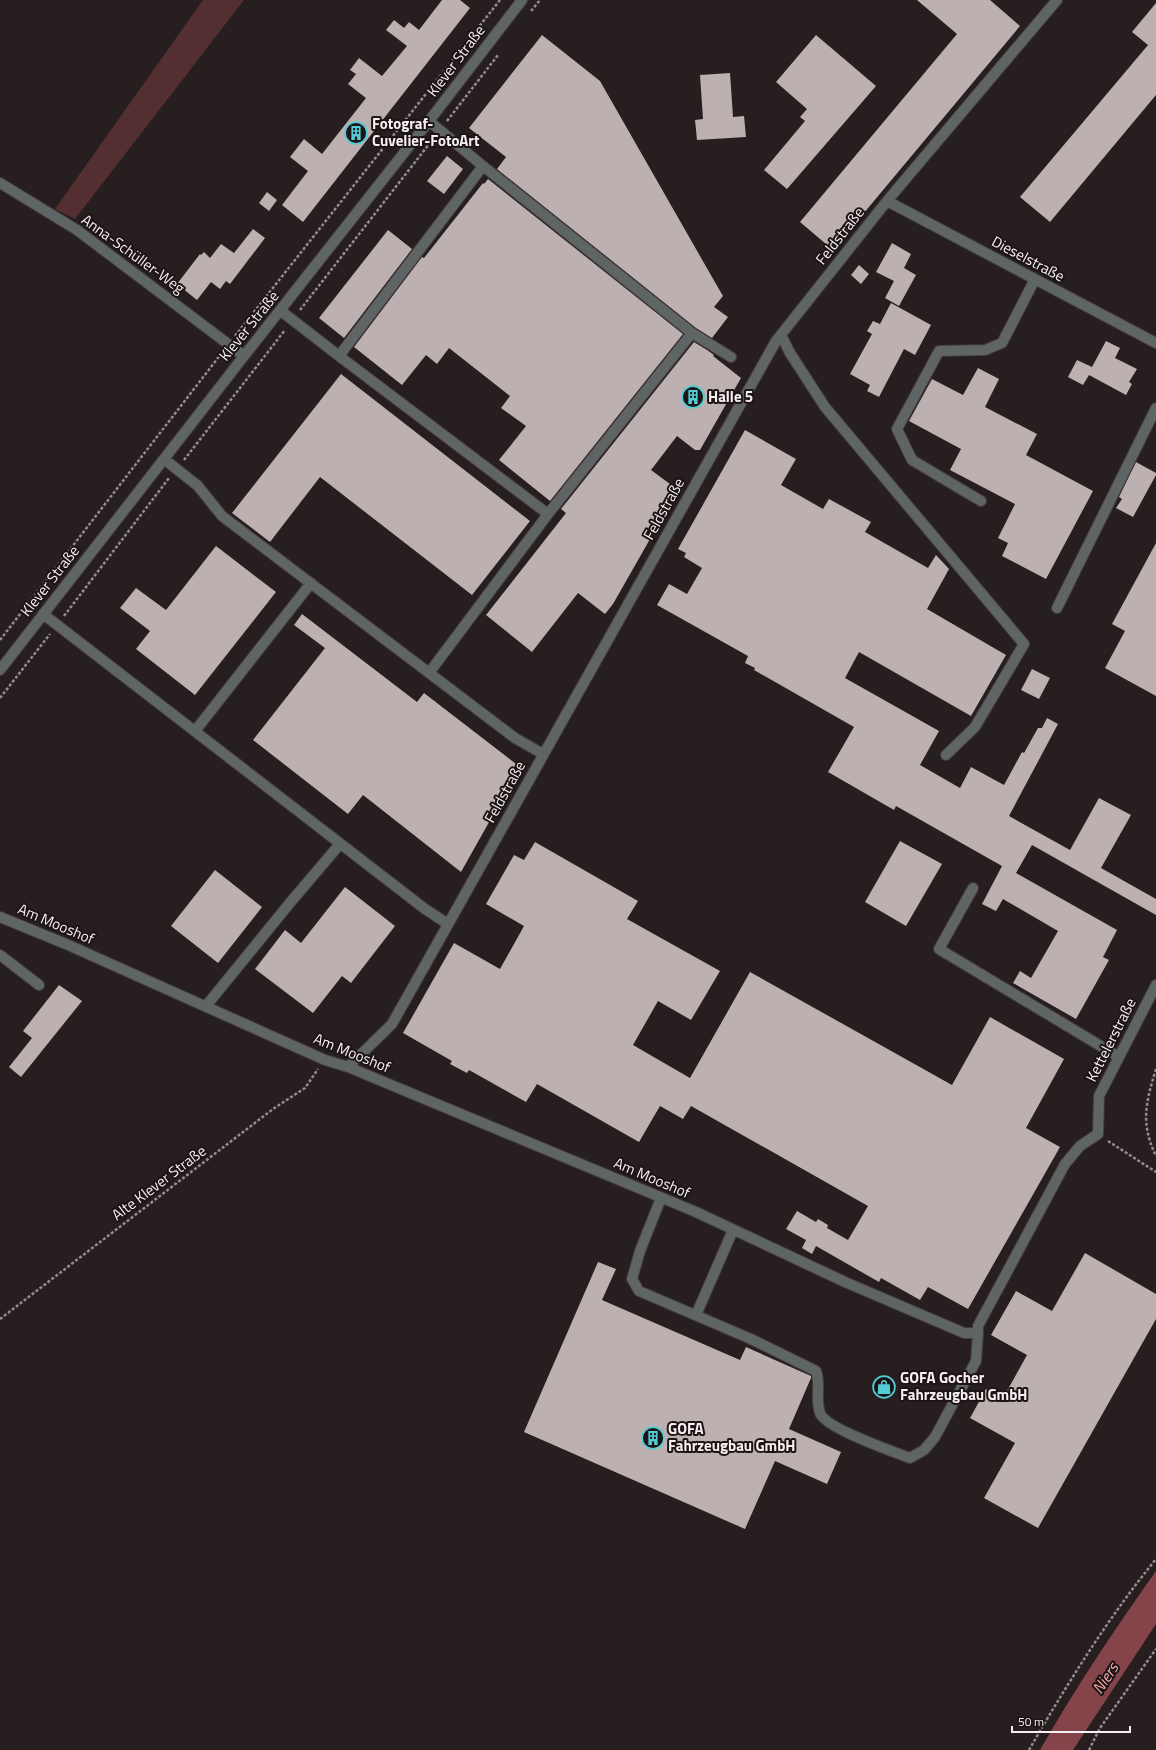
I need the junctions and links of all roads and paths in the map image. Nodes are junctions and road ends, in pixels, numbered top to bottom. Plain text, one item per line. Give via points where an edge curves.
1 (500, 0) edge
2 (522, 0) edge
3 (540, 0) edge
4 (1057, 0) edge
5 (531, 12) dead end
6 (502, 50) dead end
7 (429, 121) junction
8 (440, 130) junction
9 (483, 166) junction
10 (0, 183) edge
11 (887, 201) junction
12 (1035, 279) junction
13 (281, 311) junction
14 (293, 320) junction
15 (692, 333) junction
16 (781, 335) junction
17 (229, 343) junction
18 (1156, 343) edge
19 (244, 356) junction
20 (339, 356) junction
21 (731, 357) dead end
22 (1156, 408) edge
23 (164, 459) junction
24 (177, 469) junction
25 (982, 501) dead end
26 (548, 514) junction
27 (311, 583) junction
28 (1057, 608) dead end
29 (43, 614) junction
30 (57, 624) junction
31 (0, 640) edge
32 (0, 670) edge
33 (429, 673) junction
34 (0, 698) edge
35 (195, 731) junction
36 (543, 754) junction
37 (946, 755) dead end
38 (340, 844) junction
39 (973, 888) dead end
40 (0, 917) edge
41 (448, 924) junction
42 (0, 955) edge
43 (1156, 984) edge
44 (39, 985) dead end
45 (206, 1006) junction
46 (1119, 1057) junction
47 (325, 1060) junction
48 (348, 1067) junction
49 (1156, 1069) edge
50 (1098, 1134) junction
51 (1156, 1156) edge
52 (1156, 1172) edge
53 (661, 1198) junction
54 (733, 1230) junction
55 (696, 1315) junction
56 (0, 1319) edge
57 (978, 1333) junction
58 (1156, 1559) edge
59 (1156, 1650) edge
60 (1029, 1750) edge
61 (1089, 1750) edge

1 - 17 path
2 - 7 street, Klever Straße
3 - 5 path
4 - 11 street, Feldstraße
6 - 8 path
7 - 8 street
7 - 13 street, Klever Straße
8 - 9 street
8 - 14 path
9 - 15 street
9 - 20 street
10 - 17 street, Anna-Schüller-Weg via 77,230
11 - 12 street, Dieselstraße
11 - 16 street, Feldstraße
12 - 18 street, Dieselstraße
12 - 25 street via 1002,343 985,350 939,351 897,429 912,460
13 - 14 street
13 - 19 street, Klever Straße
14 - 20 street
14 - 24 path
15 - 21 street
15 - 26 street
16 - 36 street, Feldstraße
16 - 37 street via 825,407 1024,644 975,727
17 - 19 street, Anna-Schüller-Weg
17 - 31 path
19 - 23 street, Klever Straße
20 - 26 street
22 - 28 street
23 - 24 street
23 - 29 street, Klever Straße
24 - 27 street via 198,486 222,516
24 - 30 path
26 - 33 street
27 - 33 street
27 - 35 street
29 - 30 street
29 - 32 street, Klever Straße
30 - 34 path
30 - 35 street
33 - 36 street via 515,738
35 - 38 street
36 - 41 street, Feldstraße
38 - 41 street
38 - 45 street
39 - 46 street via 939,950
40 - 45 street, Am Mooshof
41 - 48 street, Feldstraße via 392,1024
42 - 44 street
43 - 46 street, Kettelerstraße
45 - 47 street, Am Mooshof
46 - 50 street, Kettelerstraße via 1099,1096
47 - 48 street, Am Mooshof
47 - 56 path, Alte Klever Straße via 305,1088 273,1109
48 - 53 street, Am Mooshof
49 - 51 path via 1146,1100 1146,1123
50 - 52 path
50 - 57 street via 1080,1146 1065,1164 978,1326
53 - 54 street, Am Mooshof
53 - 55 street via 632,1279 639,1291
54 - 55 street
54 - 57 street, Am Mooshof via 933,1320 964,1333
55 - 57 street via 816,1371 819,1380 820,1414 827,1422 872,1445 910,1458 924,1450 935,1437 976,1361
58 - 60 path via 1132,1588
59 - 61 path via 1100,1728

